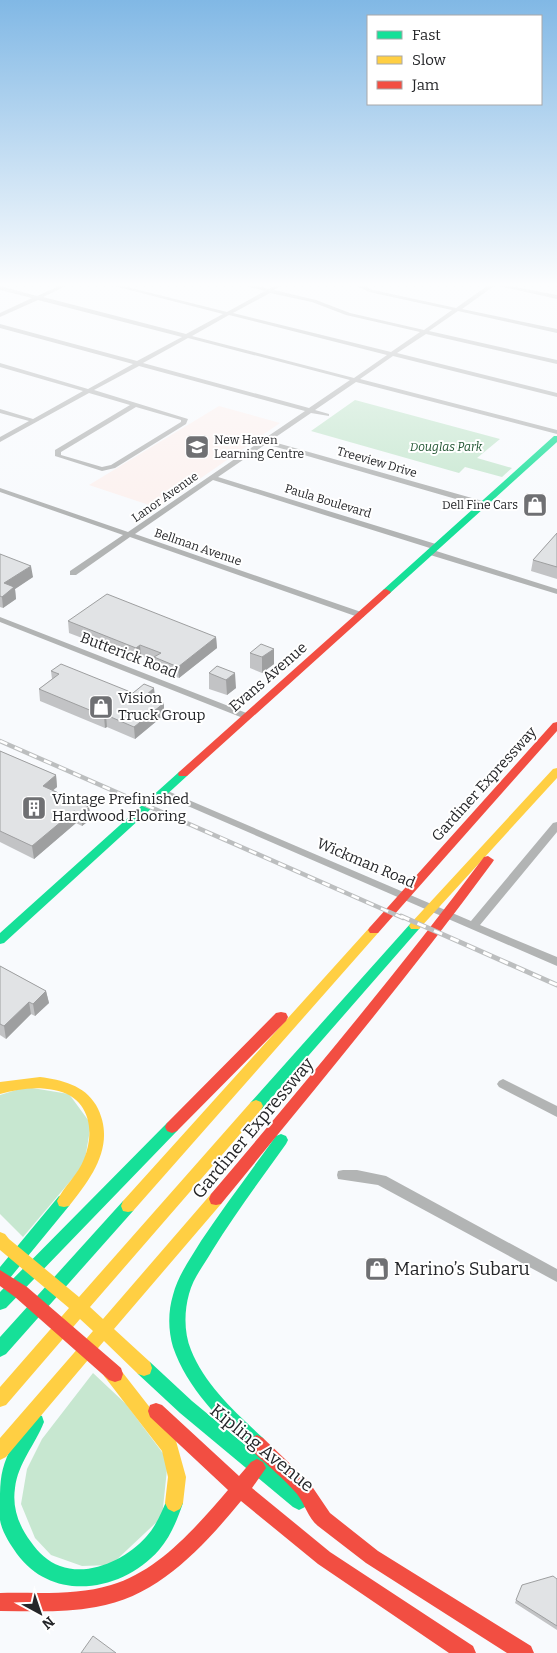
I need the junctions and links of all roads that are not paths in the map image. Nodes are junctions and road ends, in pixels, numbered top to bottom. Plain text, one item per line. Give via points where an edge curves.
1 (138, 363) joint
2 (291, 363) edge
3 (380, 363) edge
4 (430, 363) edge
5 (0, 365) edge
6 (356, 380) junction
7 (89, 390) junction
8 (557, 395) edge
9 (136, 404) junction
10 (310, 410) junction
11 (0, 411) edge
12 (327, 415) dead end
13 (34, 421) junction
14 (557, 432) edge
15 (557, 438) edge
16 (0, 440) edge
17 (264, 442) junction
18 (212, 477) junction
19 (0, 490) edge
20 (483, 504) junction
21 (129, 535) junction
22 (433, 550) junction
23 (74, 573) dead end
24 (557, 592) edge
25 (361, 616) junction
26 (1, 619) dead end
27 (246, 716) junction
28 (557, 725) edge
29 (557, 771) edge
30 (163, 792) junction
31 (518, 815) junction
32 (557, 825) edge
33 (473, 926) junction
34 (373, 930) junction
35 (0, 940) edge
36 (557, 962) edge
37 (336, 1057) junction
38 (503, 1084) dead end
39 (0, 1088) edge
40 (557, 1112) edge
41 (343, 1175) dead end
42 (1, 1241) edge
43 (557, 1276) edge
44 (0, 1278) edge
45 (0, 1303) edge
46 (0, 1349) edge
47 (110, 1370) junction
48 (63, 1376) junction
49 (0, 1399) edge
50 (0, 1451) edge
51 (257, 1468) junction
52 (240, 1489) junction
53 (324, 1520) junction
54 (0, 1602) edge
55 (466, 1653) edge
56 (524, 1653) edge

1 - 7 street
1 - 10 street
2 - 6 street
3 - 6 street, Lanor Avenue
4 - 8 street
5 - 7 street
6 - 10 street, Lanor Avenue
6 - 14 street
7 - 9 street
7 - 13 street
9 - 9 street via 57,451 58,456 102,469 112,467 184,423 185,419
10 - 12 street
10 - 17 street, Lanor Avenue
11 - 13 street
13 - 16 street
15 - 20 main road, Evans Avenue
17 - 18 street, Lanor Avenue
17 - 20 street, Treeview Drive
18 - 21 street, Lanor Avenue
18 - 22 street, Paula Boulevard
19 - 21 street, Bellman Avenue
20 - 22 main road, Evans Avenue
21 - 23 street, Lanor Avenue
21 - 25 street, Bellman Avenue
22 - 24 street, Paula Boulevard
22 - 25 main road, Evans Avenue
25 - 27 main road, Evans Avenue
26 - 27 street, Butterick Road
27 - 30 main road, Evans Avenue
28 - 34 main road, Gardiner Expressway
29 - 31 main road, Gardiner Expressway
30 - 33 street, Wickman Road
30 - 35 main road, Evans Avenue
31 - 37 main road, Gardiner Expressway via 462,898
31 - 49 main road, Gardiner Expressway via 444,892
32 - 33 street
33 - 36 street, Wickman Road
34 - 45 main road, Gardiner Expressway via 255,1042
34 - 46 main road, Gardiner Expressway
37 - 48 main road, Gardiner Expressway
37 - 53 main road via 213,1236 190,1273 176,1312 184,1355 195,1374 241,1429 303,1488
38 - 40 street
39 - 44 main road via 35,1081 64,1087 82,1098 98,1124 92,1162 82,1179
41 - 43 street via 380,1180
42 - 51 main road, Kipling Avenue
44 - 47 main road via 21,1292
47 - 48 main road via 170,1447 176,1460 178,1490 170,1518 156,1542 128,1565 111,1574 86,1580 52,1573 28,1555 9,1522 5,1503 6,1487 18,1454
47 - 52 main road
48 - 50 main road, Gardiner Expressway
51 - 52 main road
51 - 53 main road, Kipling Avenue
52 - 54 main road via 187,1548 146,1580 108,1596
52 - 55 main road via 324,1558
53 - 56 main road, Kipling Avenue via 372,1557

